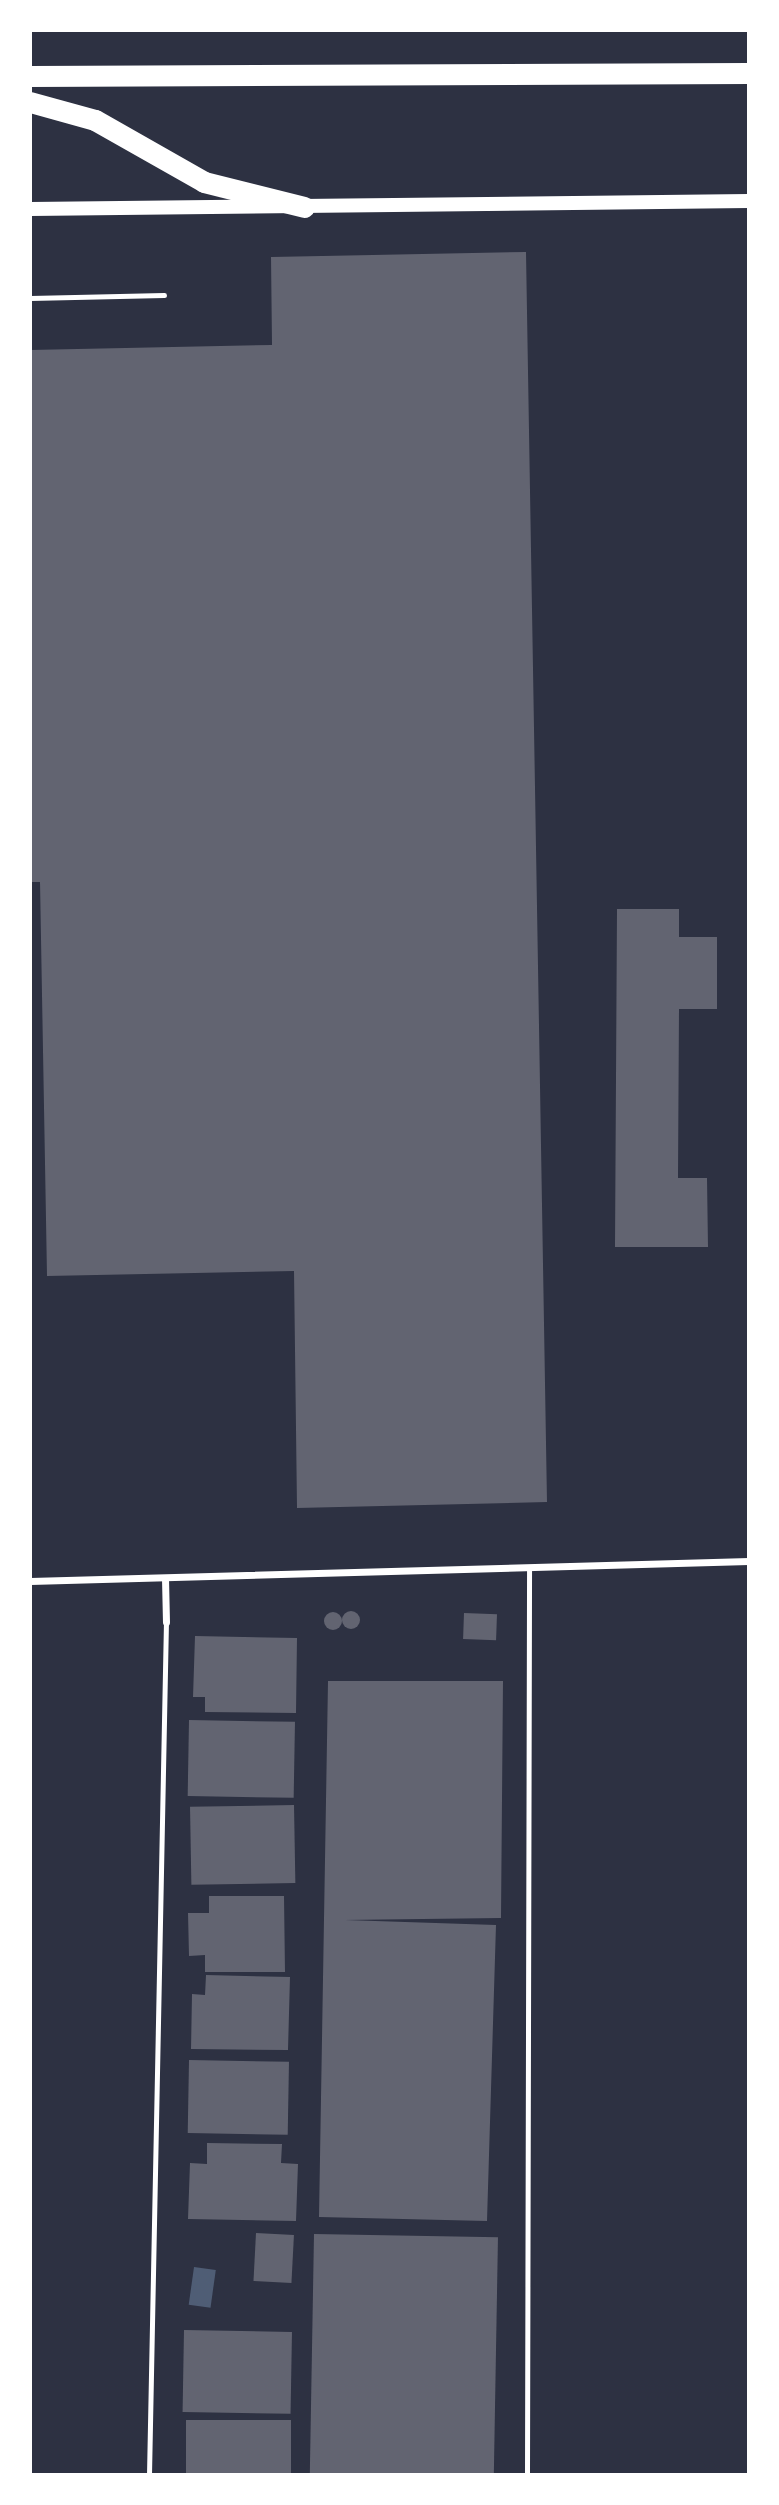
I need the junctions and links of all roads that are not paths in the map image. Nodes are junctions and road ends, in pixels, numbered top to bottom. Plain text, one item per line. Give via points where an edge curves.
1 (749, 73) edge
2 (30, 76) edge
3 (30, 102) edge
4 (749, 201) edge
5 (304, 207) junction
6 (30, 209) edge
7 (164, 295) dead end
8 (30, 298) edge
9 (749, 1561) edge
10 (529, 1570) junction
11 (165, 1578) junction
12 (30, 1581) edge
13 (166, 1622) joint
14 (149, 2475) edge
15 (527, 2475) edge

1 - 2 highway
3 - 5 highway via 95,120 204,182
4 - 5 main road
5 - 6 main road
7 - 8 lane
9 - 10 street
10 - 11 street
10 - 15 lane
11 - 12 street
11 - 13 street
13 - 14 lane

